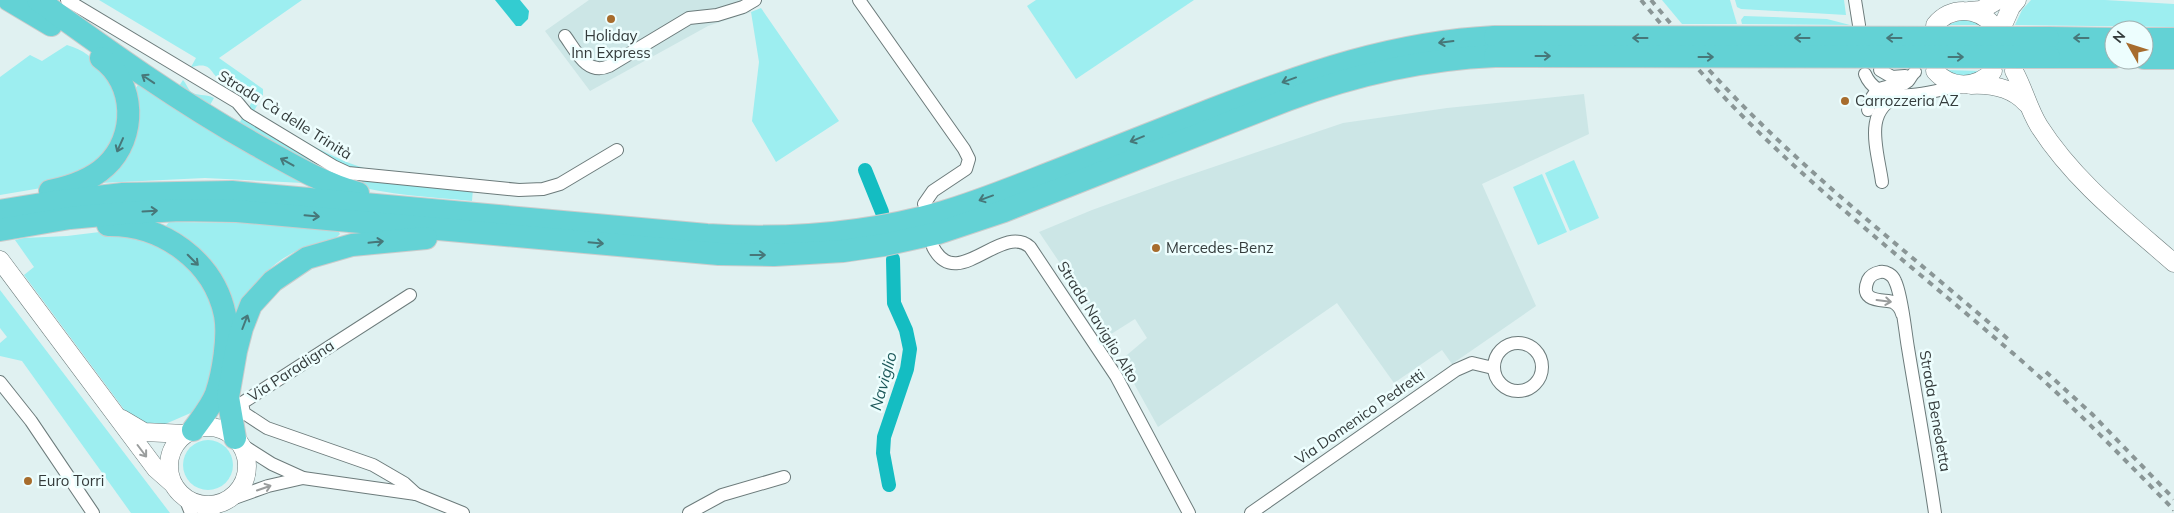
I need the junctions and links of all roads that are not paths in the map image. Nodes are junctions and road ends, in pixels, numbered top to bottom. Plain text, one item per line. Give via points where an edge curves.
1 (9, 0) edge
2 (38, 0) edge
3 (68, 0) edge
4 (755, 0) edge
5 (860, 0) edge
6 (1855, 0) edge
7 (1998, 0) edge
8 (2017, 0) edge
9 (1965, 8) edge
10 (1859, 25) dead end
11 (1935, 25) dead end
12 (565, 36) dead end
13 (2154, 39) edge
14 (2174, 39) edge
15 (2104, 40) edge
16 (1495, 47) junction
17 (2048, 48) junction
18 (2104, 56) edge
19 (2154, 58) edge
20 (2174, 58) edge
21 (1880, 70) dead end
22 (1935, 70) dead end
23 (1993, 70) dead end
24 (2014, 71) dead end
25 (1966, 85) junction
26 (1878, 90) junction
27 (1903, 95) junction
28 (2026, 103) junction
29 (1868, 110) junction
30 (1874, 127) junction
31 (617, 150) dead end
32 (1882, 182) dead end
33 (0, 201) edge
34 (924, 204) dead end
35 (485, 214) junction
36 (5, 223) edge
37 (567, 240) junction
38 (933, 247) dead end
39 (0, 260) edge
40 (2174, 263) edge
41 (410, 295) dead end
42 (1902, 314) dead end
43 (1493, 368) dead end
44 (0, 382) edge
45 (115, 415) junction
46 (189, 432) junction
47 (237, 440) junction
48 (784, 477) dead end
49 (303, 478) junction
50 (173, 484) junction
51 (416, 494) junction
52 (188, 505) edge
53 (218, 506) edge
54 (93, 513) edge
55 (462, 513) edge
56 (689, 513) edge
57 (1189, 513) edge
58 (1251, 513) edge
59 (1935, 513) edge

1 -> 33 highway via 113,68 125,88 128,113 120,148 94,176 63,188
35 -> 2 highway via 447,204 361,194 316,178 167,92
3 - 31 street, Strada Cà delle Trinità via 237,102 247,114 348,173 538,190 560,184
4 - 12 street via 717,15 690,18 600,69 588,66
5 - 34 street via 969,159 966,169 932,191
6 - 10 street
7 - 9 street via 1981,10
8 - 9 street via 1998,25
9 - 11 street via 1942,18
13 - 14 highway
15 -> 17 highway
16 - 17 highway, bridge
16 -> 35 highway via 1416,46 1334,64 983,199 868,228 798,236 742,237
37 -> 16 highway via 761,255 843,251 898,242 991,216 1326,86 1414,65 1462,58
17 - 18 highway
19 - 20 highway
21 - 26 street via 1896,78 1916,71 1906,82
22 - 25 street via 1948,81
23 - 25 street via 1984,79
24 - 28 street
25 - 27 street
25 - 28 street via 2000,87
26 - 27 street via 1888,95
26 - 29 street
26 - 29 street via 1870,84 1864,72 1869,89
27 - 30 street via 1884,105 1877,114
28 - 40 street via 2043,132 2074,172
29 - 30 street
30 - 32 street
35 - 36 highway via 261,193 206,191 95,197
36 -> 37 highway via 211,210
36 -> 46 highway via 139,228 168,239 195,260 221,302 226,337 216,393
47 -> 37 highway via 228,397 245,320 251,305 273,281 307,258 352,245 416,237
38 - 57 street, Strada Naviglio Alto via 942,258 956,263 1013,240 1030,247 1116,376
39 - 45 street, Via Paradigna
41 - 51 street, Via Paradigna via 242,403 244,413 267,428 373,466 404,483
42 - 59 street, Strada Benedetta
43 - 58 street, Via Domenico Pedretti via 1472,363 1456,370
44 - 54 street via 31,421
45 - 46 street, Via Paradigna via 144,432
45 -> 50 street, Via Paradigna via 156,469
46 - 47 street, Via Paradigna via 215,428
46 - 50 street via 176,444 170,457
47 - 49 street, Via Paradigna via 272,464
47 - 53 street via 246,455 244,481
48 - 56 street via 731,492
49 - 51 street, Via Paradigna
53 -> 49 street, Via Paradigna via 268,486
50 - 52 street, Via Paradigna
51 - 55 street, Via Paradigna
52 - 53 street, Via Paradigna

